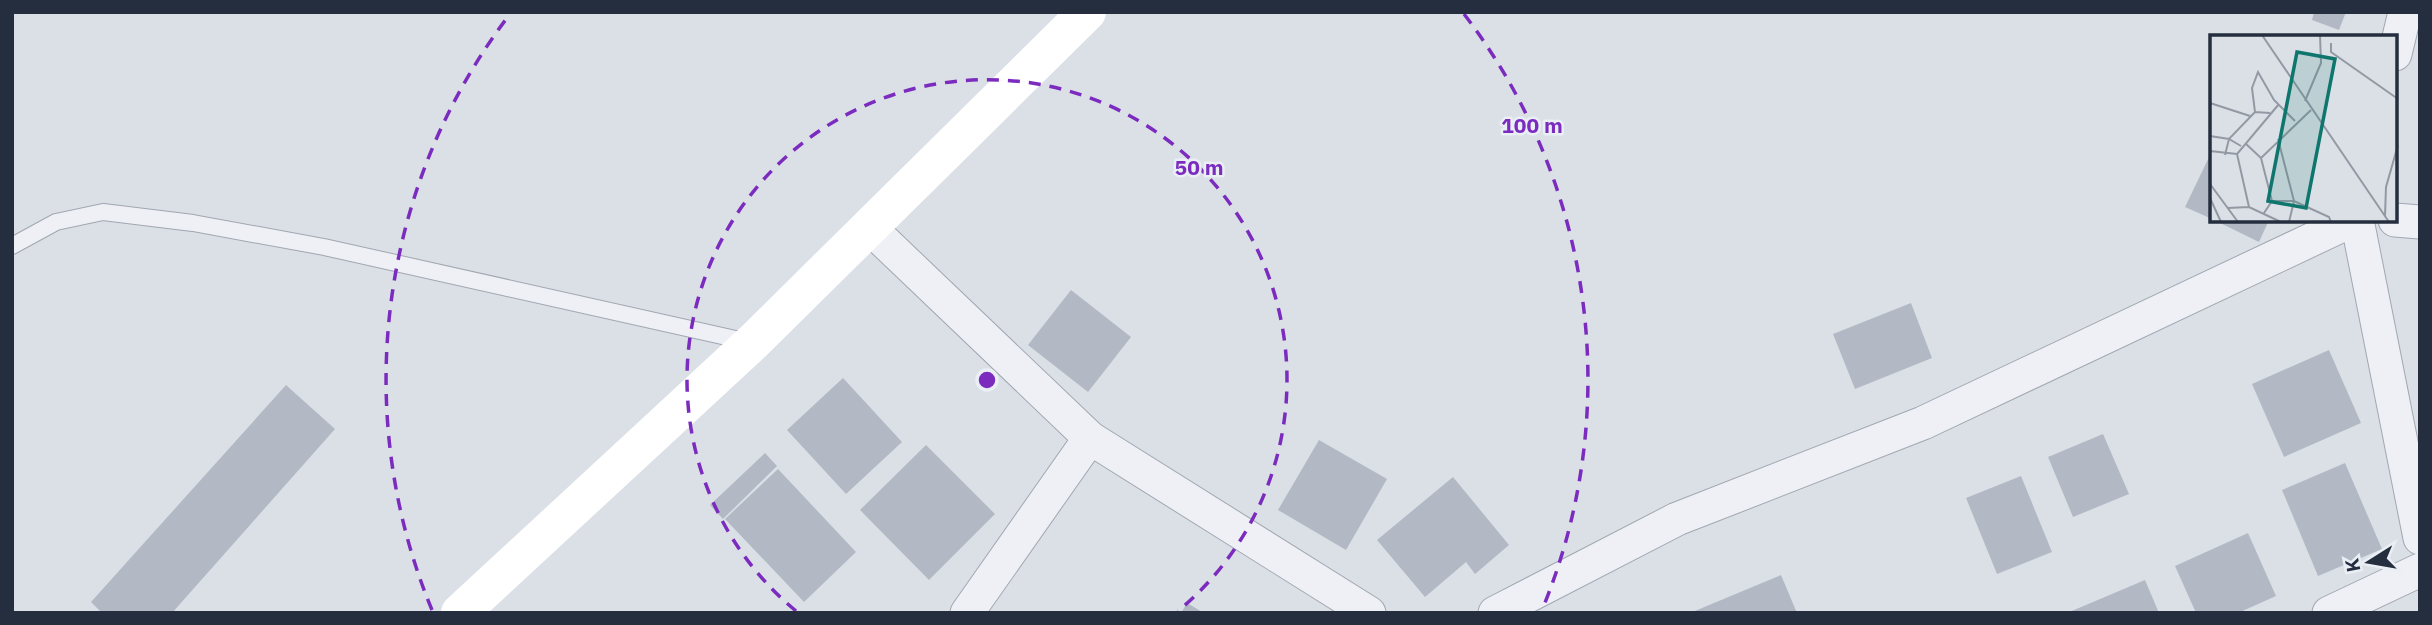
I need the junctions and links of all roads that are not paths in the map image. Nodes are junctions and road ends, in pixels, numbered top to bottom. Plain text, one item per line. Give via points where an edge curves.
1 (1087, 12) edge
2 (2405, 12) edge
3 (2397, 46) edge
4 (2397, 220) edge
5 (2351, 222) edge
6 (2355, 222) edge
7 (2420, 222) edge
8 (869, 227) junction
9 (12, 246) edge
10 (752, 342) junction
11 (1090, 438) junction
12 (2420, 538) edge
13 (2420, 570) edge
14 (460, 613) edge
15 (967, 613) edge
16 (1369, 613) edge
17 (1495, 613) edge
18 (2329, 613) edge

1 - 8 street
2 - 3 street
4 - 7 street
5 - 17 street via 1923,423 1677,519
6 - 12 street
8 - 10 street
8 - 11 street
9 - 10 lane via 57,222 103,212 192,223 351,253
10 - 14 street
11 - 15 street
11 - 16 street
13 - 18 street

